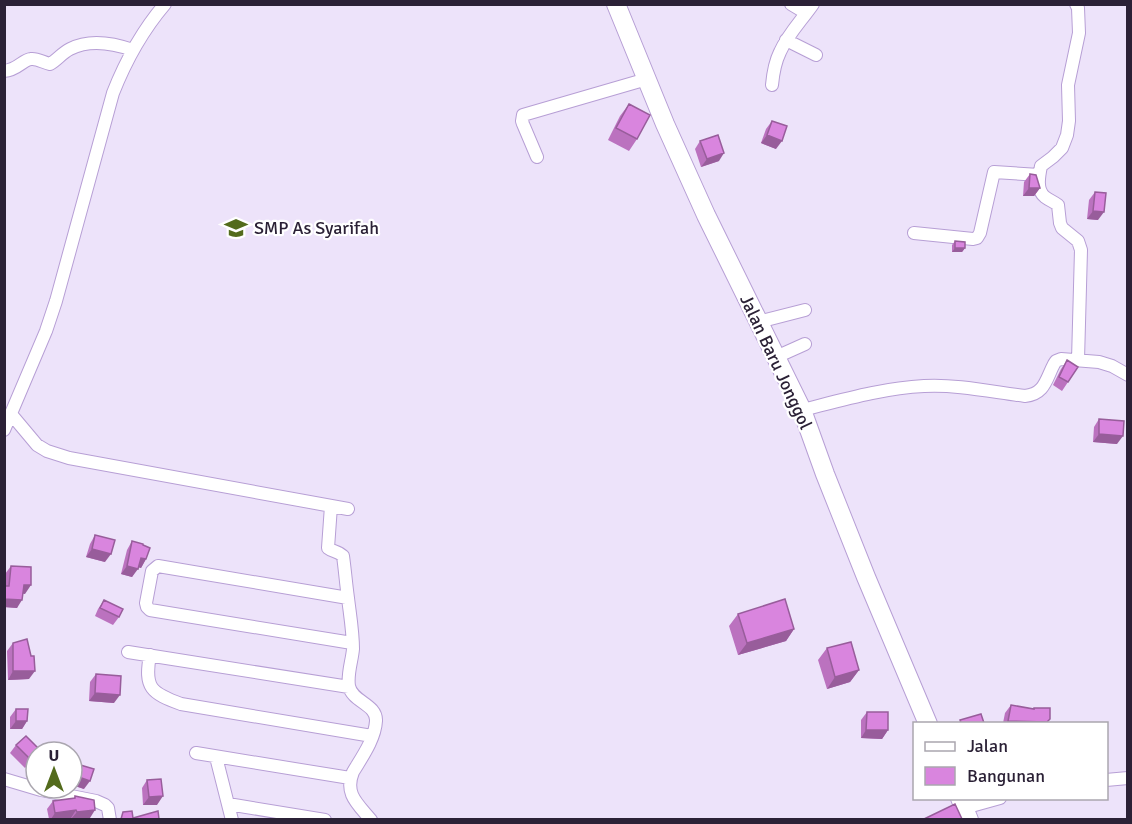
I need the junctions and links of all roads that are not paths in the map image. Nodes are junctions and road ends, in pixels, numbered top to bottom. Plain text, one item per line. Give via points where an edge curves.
1 (165, 4) edge
2 (616, 4) edge
3 (791, 4) edge
4 (1076, 4) edge
5 (810, 9) edge
6 (786, 40) junction
7 (133, 50) junction
8 (816, 55) dead end
9 (4, 71) edge
10 (647, 79) junction
11 (772, 85) dead end
12 (537, 158) dead end
13 (1039, 175) junction
14 (914, 233) dead end
15 (805, 309) dead end
16 (758, 322) junction
17 (805, 344) dead end
18 (776, 357) junction
19 (1077, 360) junction
20 (1128, 375) edge
21 (802, 410) junction
22 (11, 414) junction
23 (4, 430) edge
24 (331, 506) junction
25 (348, 509) dead end
26 (348, 598) junction
27 (352, 643) junction
28 (128, 652) dead end
29 (150, 655) junction
30 (349, 687) junction
31 (928, 722) edge
32 (372, 736) junction
33 (196, 753) dead end
34 (216, 757) junction
35 (350, 778) junction
36 (1128, 778) edge
37 (4, 779) edge
38 (1108, 780) edge
39 (994, 800) edge
40 (228, 804) junction
41 (965, 809) edge
42 (110, 819) edge
43 (232, 819) edge
44 (325, 819) edge
45 (370, 819) edge

1 - 7 street
2 - 10 main road, Jalan Baru Jonggol
3 - 5 street
4 - 13 street via 1079,33 1068,85 1067,135 1062,148 1041,166
5 - 6 street
6 - 8 street
6 - 11 street via 779,52
7 - 9 street via 90,44 71,48 50,64 29,59
7 - 22 street via 108,108 46,331
10 - 12 street via 523,115
10 - 16 main road, Jalan Baru Jonggol
13 - 14 street via 994,172 977,238
13 - 19 street via 1041,192 1058,206 1062,228 1078,241 1081,250
15 - 16 street
16 - 18 main road, Jalan Baru Jonggol
17 - 18 street
18 - 21 main road, Jalan Baru Jonggol
19 - 20 street via 1106,364
19 - 21 street via 1056,361 1042,388 1033,395 926,386
21 - 31 main road, Jalan Baru Jonggol
22 - 23 street
22 - 24 street via 37,445 69,458
24 - 25 street
24 - 26 street via 328,548 343,556
26 - 27 street
26 - 27 street via 158,567 152,572 146,603 150,609
27 - 30 street
28 - 29 street
29 - 30 street
29 - 32 street via 147,668 151,688 165,698
30 - 32 street via 375,714
32 - 35 street
33 - 34 street
34 - 35 street
34 - 40 street
35 - 45 street via 350,793
36 - 38 street
37 - 42 street via 96,801 108,808
39 - 41 street
40 - 43 street
40 - 44 street

